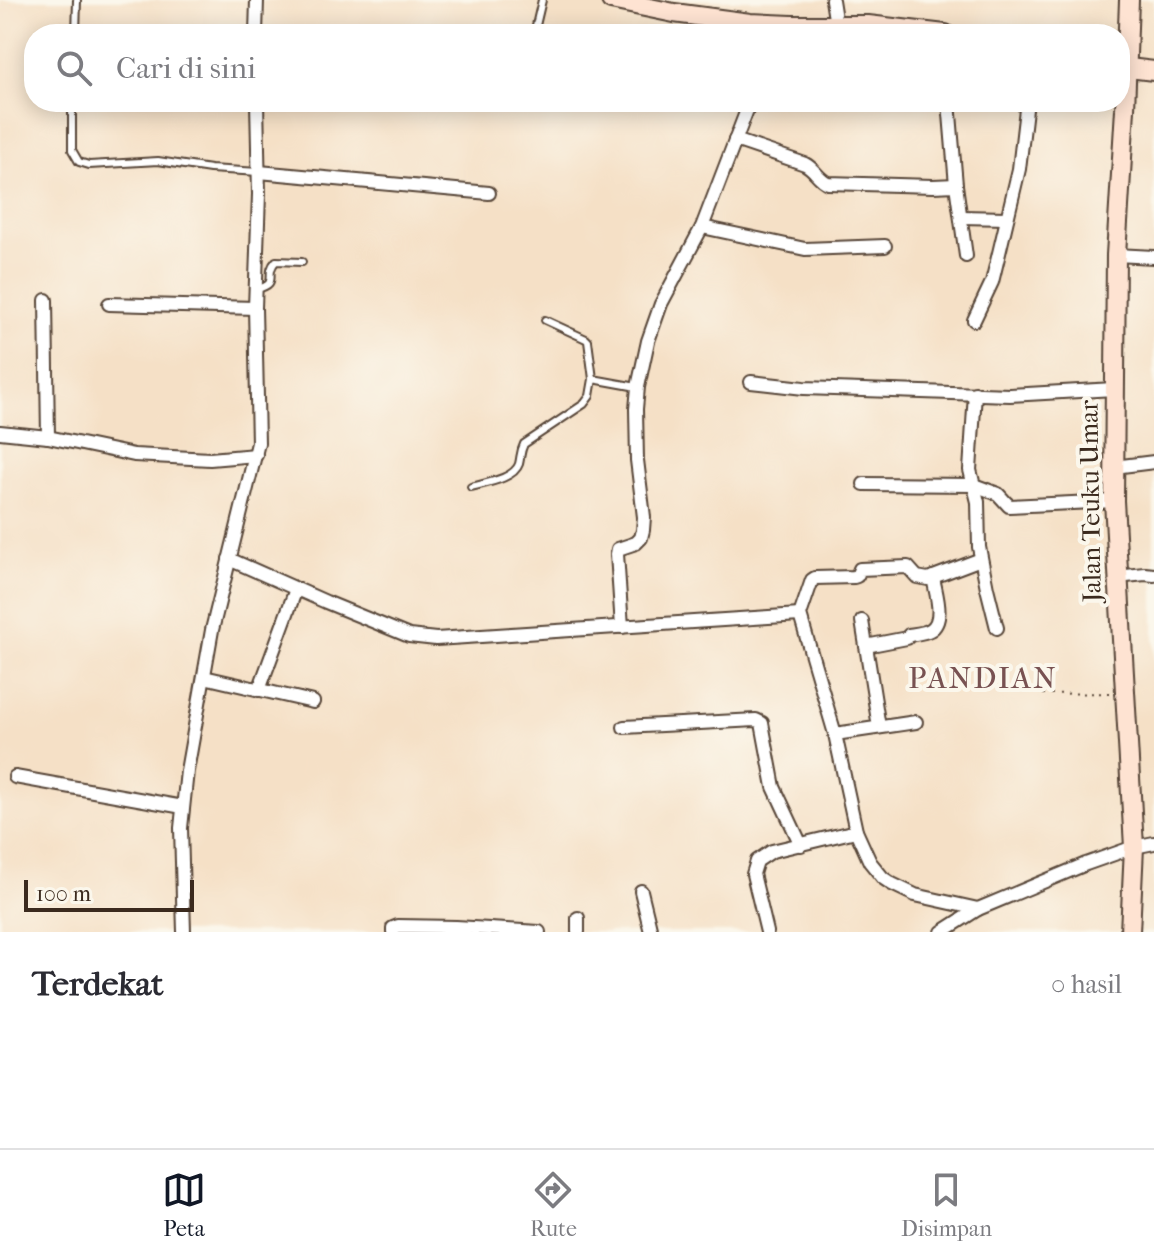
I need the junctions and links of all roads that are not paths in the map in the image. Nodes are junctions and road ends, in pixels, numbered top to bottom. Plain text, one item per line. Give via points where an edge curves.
1 (77, 0) edge
2 (257, 0) edge
3 (542, 0) edge
4 (611, 0) edge
5 (832, 0) edge
6 (1129, 0) edge
7 (76, 24) edge
8 (256, 24) edge
9 (536, 24) edge
10 (756, 24) edge
11 (836, 24) edge
12 (1127, 24) edge
13 (1130, 69) edge
14 (1154, 71) edge
15 (72, 112) edge
16 (257, 112) edge
17 (746, 112) edge
18 (950, 112) edge
19 (1026, 112) edge
20 (1122, 112) edge
21 (735, 140) junction
22 (259, 172) junction
23 (956, 185) junction
24 (489, 193) dead end
25 (961, 217) junction
26 (1007, 218) junction
27 (702, 227) junction
28 (885, 246) dead end
29 (1116, 255) junction
30 (966, 256) dead end
31 (1154, 257) edge
32 (302, 262) dead end
33 (257, 289) junction
34 (46, 300) dead end
35 (109, 304) dead end
36 (255, 308) junction
37 (545, 320) dead end
38 (974, 320) dead end
39 (593, 379) junction
40 (751, 382) dead end
41 (638, 387) junction
42 (1114, 389) junction
43 (975, 393) junction
44 (0, 432) edge
45 (48, 437) junction
46 (256, 455) junction
47 (1154, 462) edge
48 (1114, 467) junction
49 (864, 484) dead end
50 (974, 485) junction
51 (471, 487) dead end
52 (1114, 501) junction
53 (229, 559) junction
54 (981, 559) junction
55 (1154, 575) edge
56 (933, 577) junction
57 (1117, 577) junction
58 (296, 589) junction
59 (800, 615) junction
60 (862, 621) dead end
61 (622, 627) junction
62 (997, 628) dead end
63 (866, 646) junction
64 (204, 677) junction
65 (259, 690) junction
66 (313, 702) dead end
67 (916, 722) dead end
68 (624, 727) dead end
69 (879, 727) junction
70 (835, 734) junction
71 (15, 777) dead end
72 (183, 807) junction
73 (856, 831) junction
74 (1154, 843) edge
75 (801, 845) junction
76 (1134, 847) junction
77 (641, 891) dead end
78 (978, 909) junction
79 (578, 918) dead end
80 (184, 932) edge
81 (393, 932) edge
82 (539, 932) edge
83 (578, 932) edge
84 (651, 932) edge
85 (767, 932) edge
86 (942, 932) edge
87 (1130, 932) edge

1 - 7 lane
2 - 8 street
3 - 9 lane
4 - 10 main road
5 - 11 street
6 - 12 main road, Jalan Teuku Umar
13 - 14 main road
15 - 22 lane via 72,150 79,162 158,161
16 - 22 street
17 - 21 street
18 - 23 street
19 - 26 street
20 - 29 main road, Jalan Teuku Umar
21 - 23 street via 805,164 828,183
21 - 27 street
22 - 24 street
22 - 33 street
23 - 25 street
25 - 26 street
25 - 30 street
26 - 38 street via 992,282
27 - 28 street via 805,249
27 - 41 street via 661,304
29 - 31 street
29 - 42 main road, Jalan Teuku Umar
32 - 33 lane via 276,261 270,284
33 - 36 street
34 - 45 street
35 - 36 street
36 - 46 street
37 - 39 lane via 588,341
39 - 41 lane
39 - 51 lane via 584,404 524,444 519,465 510,475
40 - 43 street
41 - 61 street via 637,460 644,517 641,538 617,554
42 - 43 street
42 - 48 main road, Jalan Teuku Umar
43 - 50 street via 970,460
44 - 45 street
45 - 46 street via 134,455
46 - 53 street
47 - 48 street
48 - 52 main road, Jalan Teuku Umar
49 - 50 street
50 - 52 street via 998,494 1009,506
50 - 54 street
52 - 57 main road, Jalan Teuku Umar
53 - 58 street
53 - 64 street
54 - 56 street
54 - 62 street
55 - 57 street
56 - 59 street via 921,579 908,567 815,578
56 - 63 street via 939,613 934,626
57 - 76 main road, Jalan Teuku Umar
58 - 61 street via 423,639
58 - 65 street
59 - 61 street
59 - 70 street
60 - 63 street
63 - 69 street
64 - 65 street
64 - 72 street
65 - 66 street
67 - 69 street
68 - 75 street via 762,723 774,787
69 - 70 street
70 - 73 street
71 - 72 street
72 - 80 street
73 - 75 street
73 - 78 street via 870,862 892,884 915,895
74 - 76 street
75 - 85 street via 772,851 753,868
76 - 78 street
76 - 87 main road, Jalan Teuku Umar
77 - 84 street
78 - 86 street
79 - 83 street
81 - 82 street via 398,926

